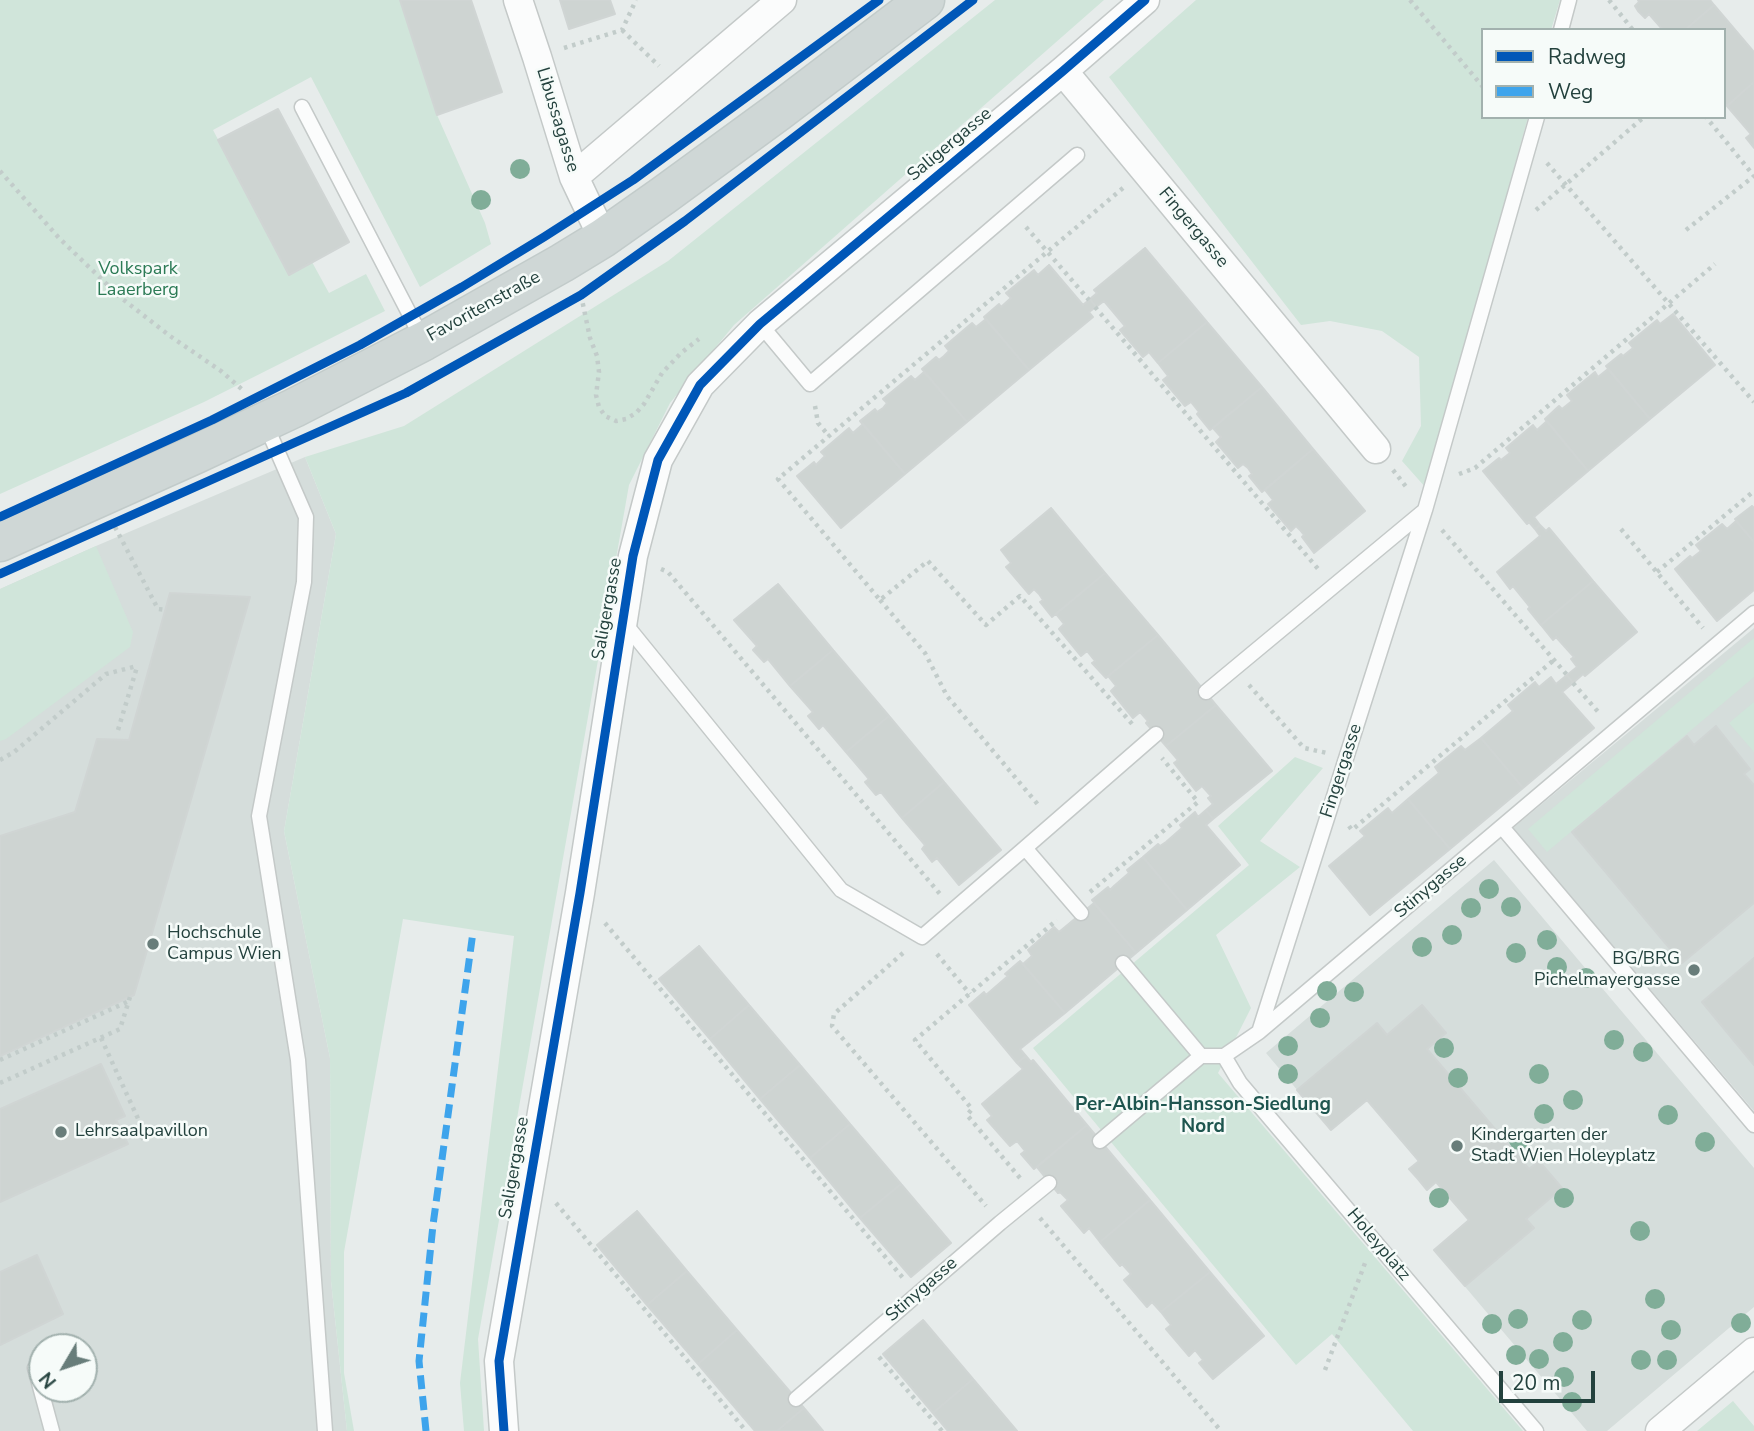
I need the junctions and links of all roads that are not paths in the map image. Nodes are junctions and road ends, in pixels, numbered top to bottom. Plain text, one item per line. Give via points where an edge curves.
1 (518, 0) edge
2 (782, 0) edge
3 (925, 0) edge
4 (1145, 0) edge
5 (1569, 0) edge
6 (1562, 28) edge
7 (1063, 71) junction
8 (302, 107) dead end
9 (1536, 119) edge
10 (1077, 155) dead end
11 (573, 177) junction
12 (603, 238) junction
13 (760, 324) junction
14 (424, 341) junction
15 (259, 411) junction
16 (1376, 449) road end
17 (1425, 510) junction
18 (0, 542) edge
19 (1754, 613) edge
20 (622, 619) junction
21 (1206, 692) dead end
22 (1152, 738) road end
23 (1502, 827) junction
24 (1025, 848) junction
25 (1077, 910) road end
26 (1124, 964) dead end
27 (1259, 1032) junction
28 (1201, 1056) junction
29 (1224, 1056) junction
30 (1754, 1125) edge
31 (1100, 1141) dead end
32 (1049, 1183) dead end
33 (1754, 1352) edge
34 (796, 1399) dead end
35 (44, 1403) edge
36 (52, 1431) edge
37 (325, 1431) edge
38 (504, 1431) edge
39 (1536, 1431) edge
40 (1660, 1431) edge

1 - 11 street, Libussagasse
2 - 11 street
3 - 12 main road, Favoritenstraße
4 - 7 street, Saligergasse
5 - 6 lane
7 - 13 street, Saligergasse
7 - 16 street, Fingergasse
8 - 14 lane
9 - 17 lane, Fingergasse
10 - 13 lane via 810,384
11 - 12 street, Libussagasse
12 - 14 main road, Favoritenstraße
13 - 20 street, Saligergasse via 700,385 658,460
14 - 15 main road, Favoritenstraße
15 - 18 main road, Favoritenstraße
15 - 37 lane via 306,517 304,582 259,816 298,1060
17 - 21 lane
17 - 27 lane, Fingergasse
19 - 23 lane, Stinygasse
20 - 24 lane via 841,890 922,937
20 - 38 street, Saligergasse via 499,1361
22 - 24 lane
23 - 27 lane, Stinygasse
23 - 30 lane
24 - 25 lane
26 - 28 lane
27 - 29 lane, Stinygasse
28 - 29 lane
28 - 31 lane
29 - 39 lane, Holeyplatz via 1240,1083
32 - 34 lane, Stinygasse
33 - 40 street
35 - 36 lane

